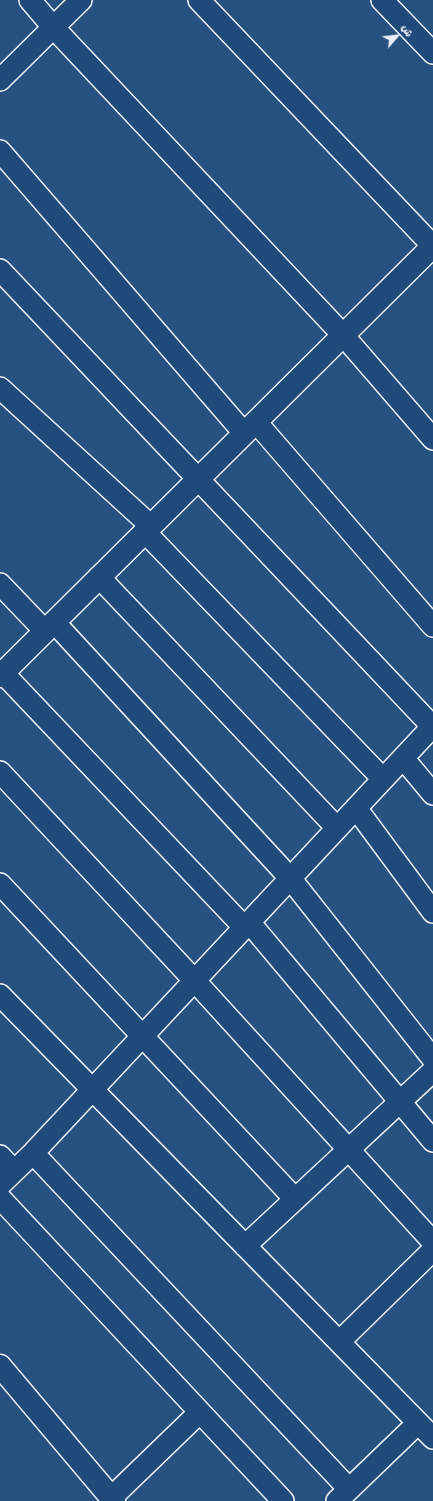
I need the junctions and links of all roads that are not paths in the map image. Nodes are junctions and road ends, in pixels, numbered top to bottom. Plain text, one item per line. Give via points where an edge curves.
1 (30, 0) edge
2 (81, 0) edge
3 (199, 0) edge
4 (382, 0) edge
5 (53, 27) junction
6 (433, 53) edge
7 (0, 80) edge
8 (0, 151) edge
9 (433, 246) edge
10 (0, 270) edge
11 (343, 335) junction
12 (0, 388) edge
13 (250, 427) junction
14 (433, 439) edge
15 (198, 479) junction
16 (148, 529) junction
17 (99, 577) junction
18 (0, 584) edge
19 (433, 626) edge
20 (49, 627) junction
21 (1, 674) edge
22 (433, 726) edge
23 (403, 758) junction
24 (0, 772) edge
25 (383, 779) junction
26 (433, 794) edge
27 (356, 808) junction
28 (337, 828) junction
29 (290, 878) junction
30 (0, 884) edge
31 (433, 912) edge
32 (246, 925) junction
33 (194, 980) junction
34 (0, 995) edge
35 (142, 1036) junction
36 (433, 1059) edge
37 (433, 1071) edge
38 (92, 1089) junction
39 (400, 1102) junction
40 (433, 1141) edge
41 (349, 1149) junction
42 (33, 1153) junction
43 (0, 1156) edge
44 (7, 1178) edge
45 (0, 1198) edge
46 (295, 1199) junction
47 (433, 1242) edge
48 (245, 1246) junction
49 (433, 1250) edge
50 (339, 1342) junction
51 (0, 1366) edge
52 (200, 1412) junction
53 (418, 1423) junction
54 (433, 1438) edge
55 (343, 1495) edge
56 (112, 1499) edge
57 (283, 1501) edge

1 - 5 street
2 - 5 street
3 - 9 street
4 - 6 street
5 - 7 street
5 - 11 street
8 - 13 street
9 - 11 street
10 - 15 street
11 - 13 street
11 - 14 street
12 - 16 street
13 - 15 street
13 - 19 street
15 - 16 street
15 - 22 street
16 - 17 street
16 - 25 street
17 - 20 street
17 - 28 street
18 - 20 street
20 - 21 street
20 - 29 street
21 - 32 street
22 - 23 street
23 - 25 street
23 - 26 street
24 - 33 street
25 - 27 street
27 - 28 street
27 - 31 street
28 - 29 street
29 - 32 street
29 - 36 street
30 - 35 street
32 - 33 street
32 - 39 street
33 - 35 street
33 - 41 street
34 - 38 street
35 - 38 street
35 - 46 street
37 - 39 street
38 - 42 street
38 - 48 street
39 - 40 street
39 - 41 street
41 - 46 street
41 - 47 street
42 - 44 street
42 - 55 street
43 - 44 street
45 - 52 street
46 - 48 street
48 - 50 street
49 - 50 street
50 - 53 street
51 - 56 street
52 - 56 street
52 - 57 street
53 - 54 street
53 - 55 street

